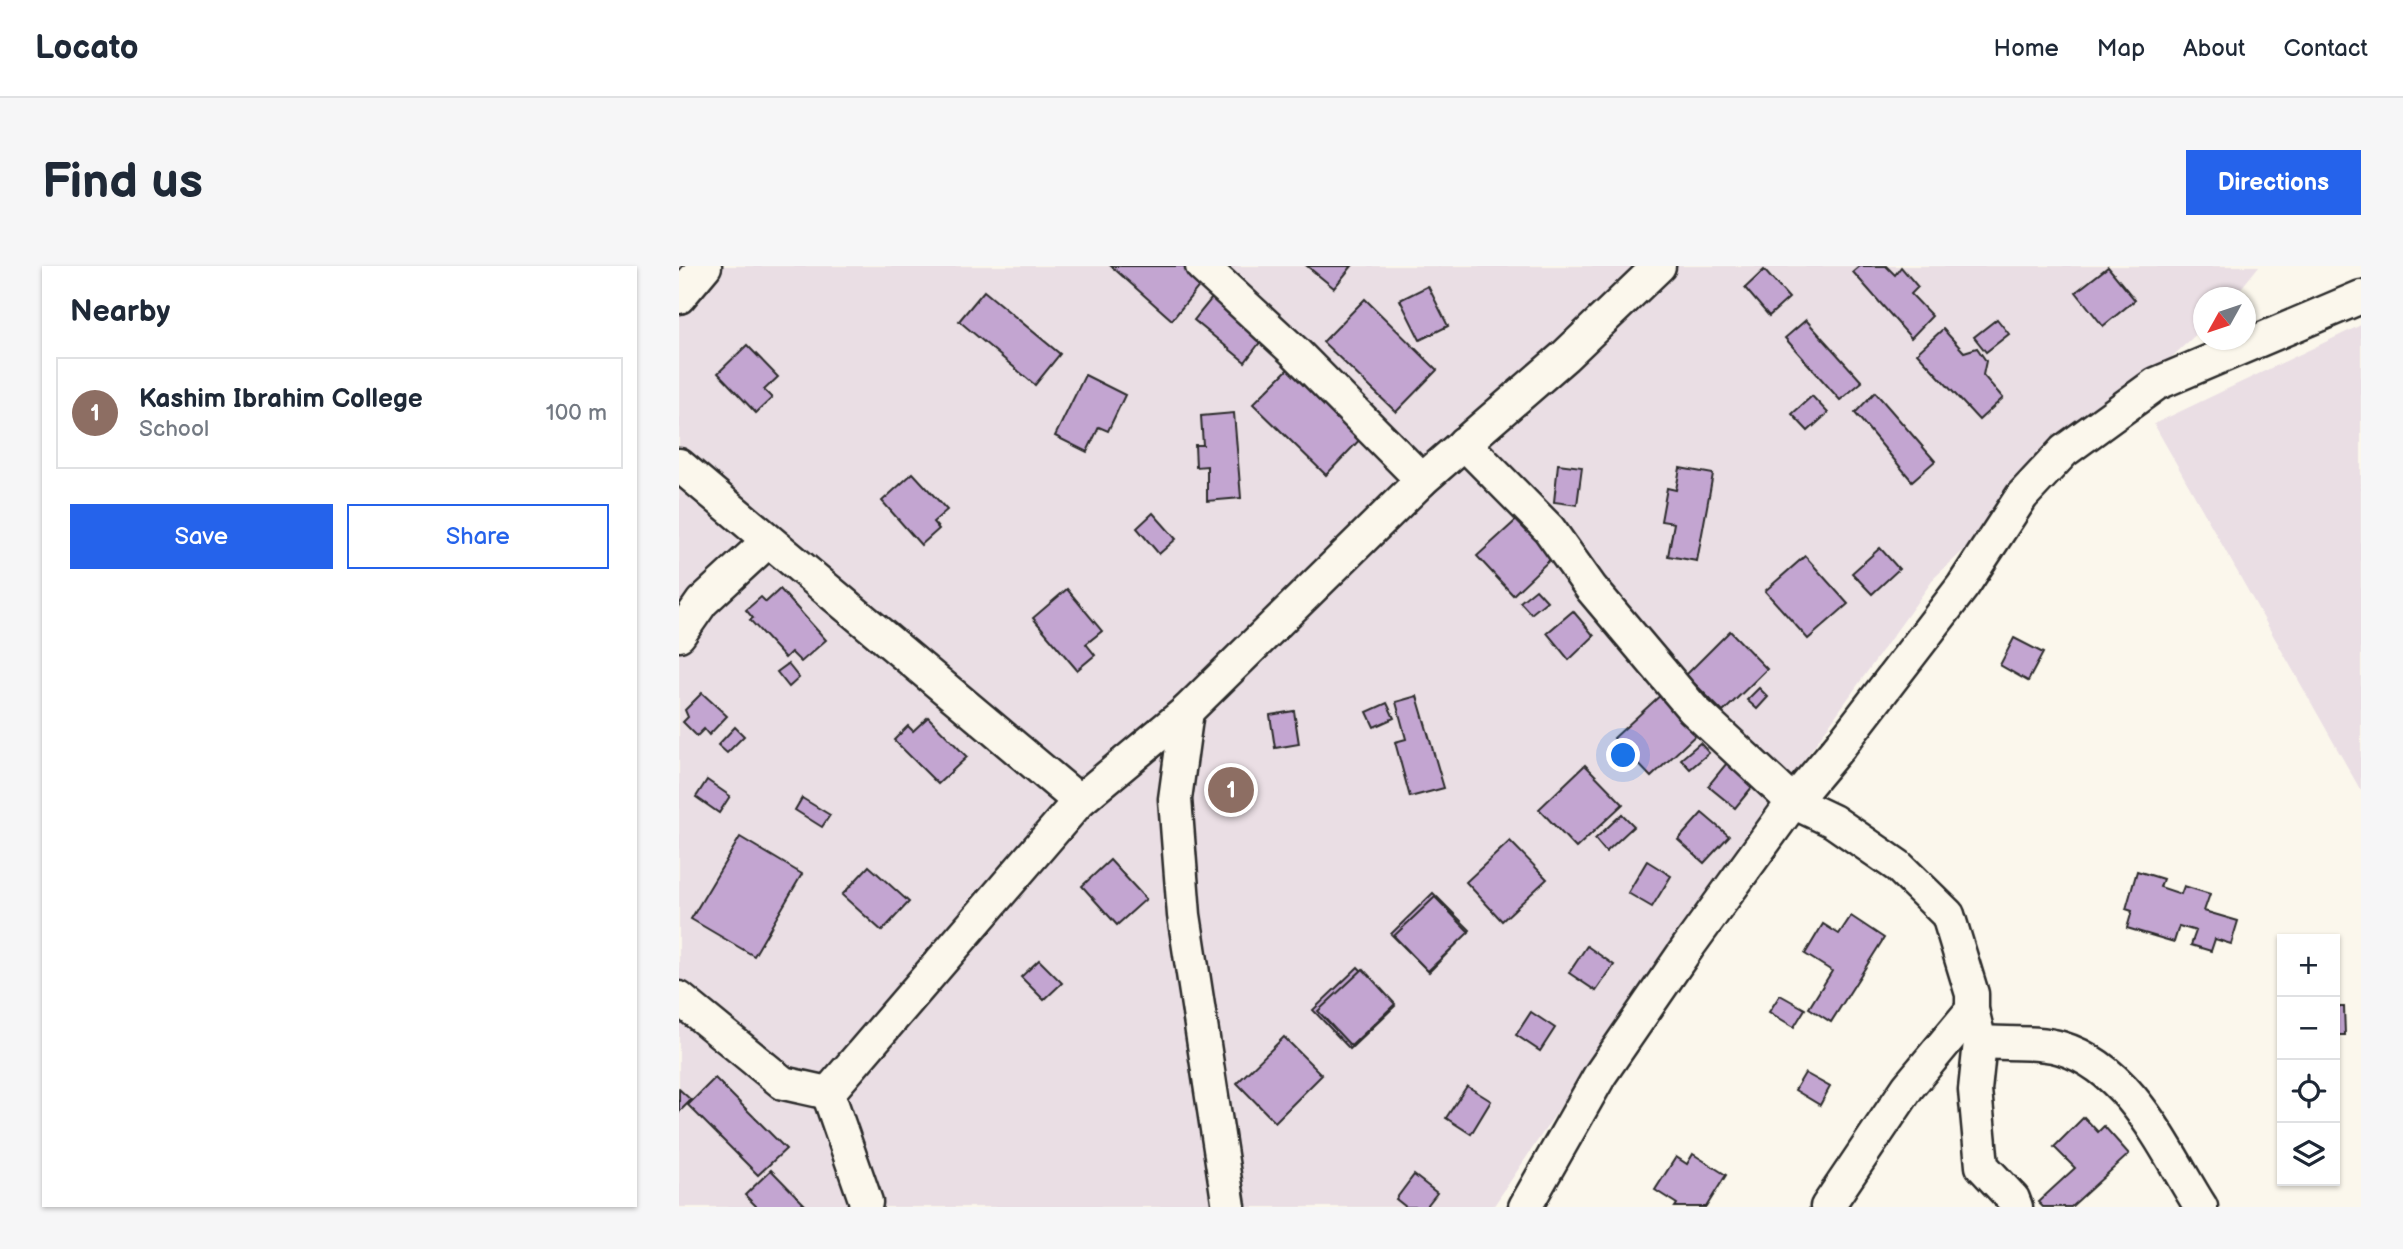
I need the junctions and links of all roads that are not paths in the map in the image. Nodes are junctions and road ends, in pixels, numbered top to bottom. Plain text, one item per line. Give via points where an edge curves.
1 (705, 266) edge
2 (1202, 266) edge
3 (1659, 266) edge
4 (679, 297) edge
5 (2361, 297) edge
6 (1464, 443) junction
7 (679, 465) edge
8 (1422, 480) junction
9 (768, 541) junction
10 (679, 635) edge
11 (1187, 711) junction
12 (1079, 801) junction
13 (1793, 802) junction
14 (1972, 1010) junction
15 (685, 1015) edge
16 (1980, 1042) junction
17 (828, 1093) junction
18 (865, 1207) edge
19 (1229, 1207) edge
20 (1525, 1207) edge
21 (1826, 1207) edge
22 (2016, 1207) edge
23 (2201, 1207) edge

1 - 4 street
2 - 8 street
3 - 6 street
5 - 13 street via 2155,384 2064,451 2022,496 1963,586
6 - 8 street
6 - 13 street via 1549,529 1591,588 1693,709
7 - 9 street
8 - 11 street
9 - 10 street via 702,603
9 - 12 street
11 - 12 street
11 - 19 street via 1175,799 1184,915
12 - 17 street
13 - 14 street via 1833,821 1898,866 1948,915 1972,994
13 - 20 street via 1600,1075
14 - 16 street
14 - 21 street via 1908,1087
15 - 17 street via 783,1083
16 - 22 street via 1975,1090 1982,1166
16 - 23 street via 2061,1047 2105,1069 2138,1108
17 - 18 street

